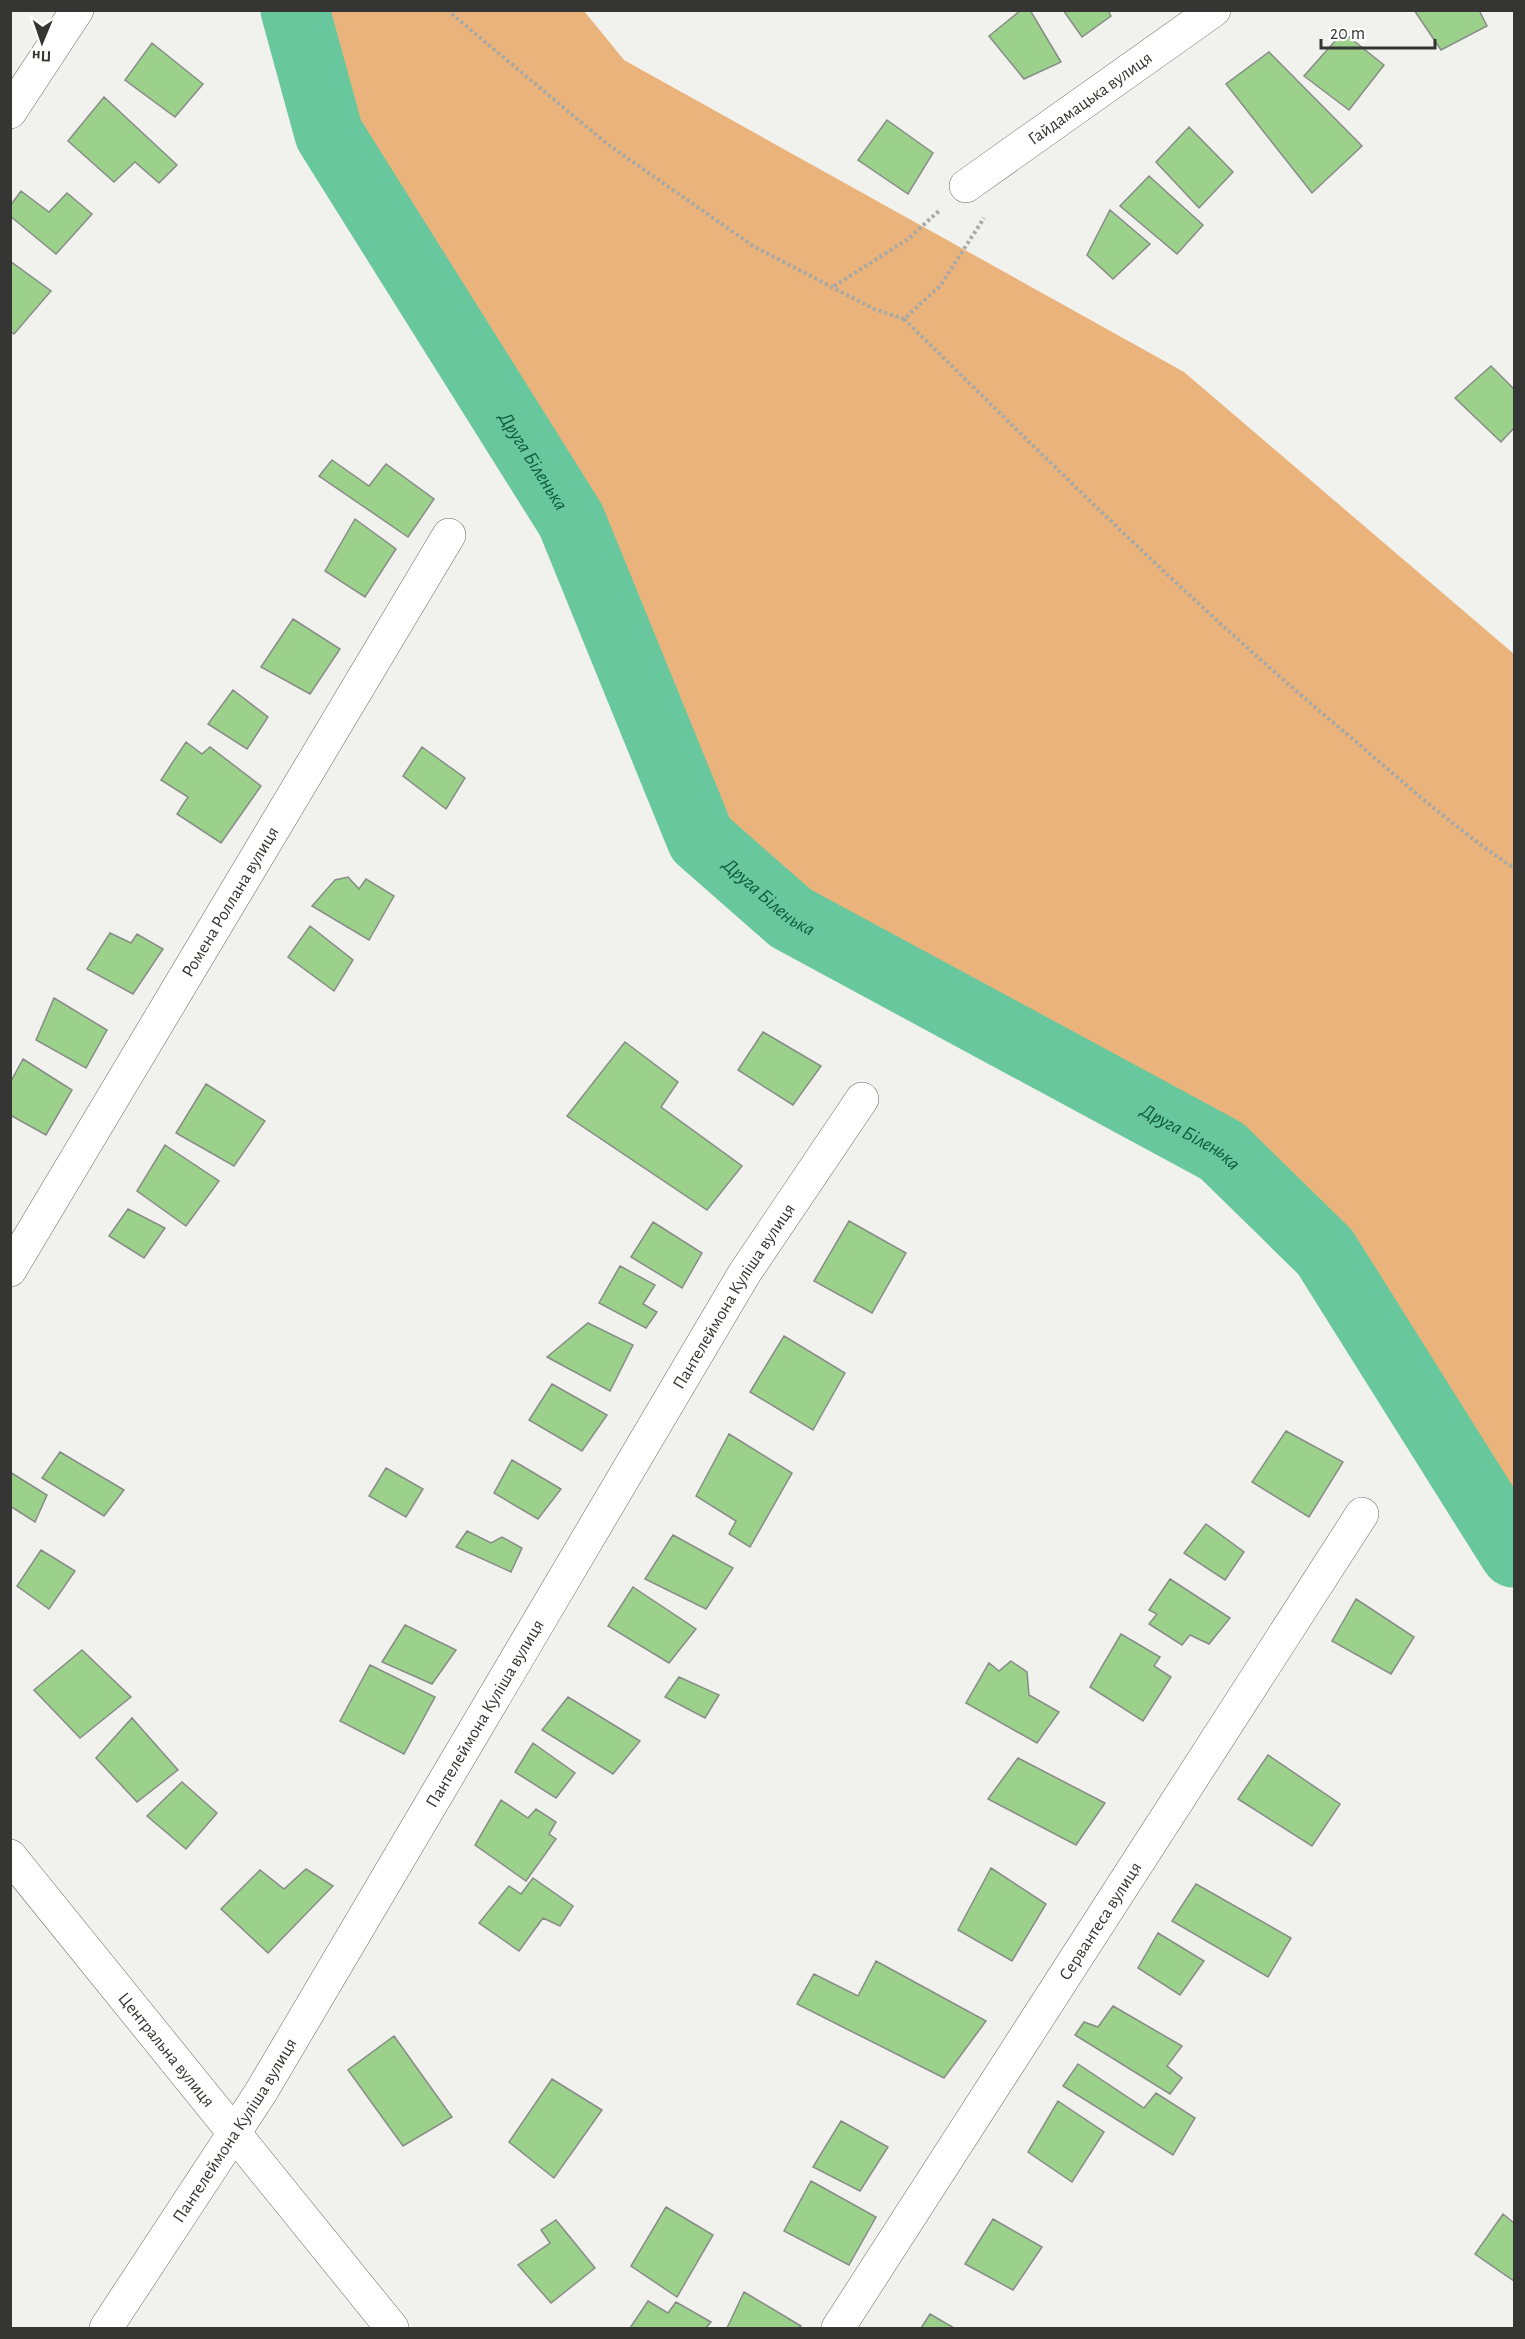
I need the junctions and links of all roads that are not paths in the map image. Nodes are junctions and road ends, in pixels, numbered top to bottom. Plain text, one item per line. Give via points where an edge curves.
1 (77, 10) edge
2 (1214, 10) edge
3 (10, 112) edge
4 (966, 186) road end
5 (449, 536) dead end
6 (862, 1099) dead end
7 (10, 1270) edge
8 (1362, 1514) dead end
9 (10, 1856) edge
10 (234, 2133) junction
11 (106, 2328) edge
12 (392, 2328) edge
13 (838, 2328) edge

1 - 3 street
2 - 4 street, Гайдамацька вулиця
5 - 7 street, Ромена Роллана вулиця
6 - 10 street, Пантелеймона Куліша вулиця via 744,1274
8 - 13 street, Сервантеса вулиця
9 - 10 street, Центральна вулиця
10 - 11 street, Пантелеймона Куліша вулиця
10 - 12 street, Центральна вулиця

